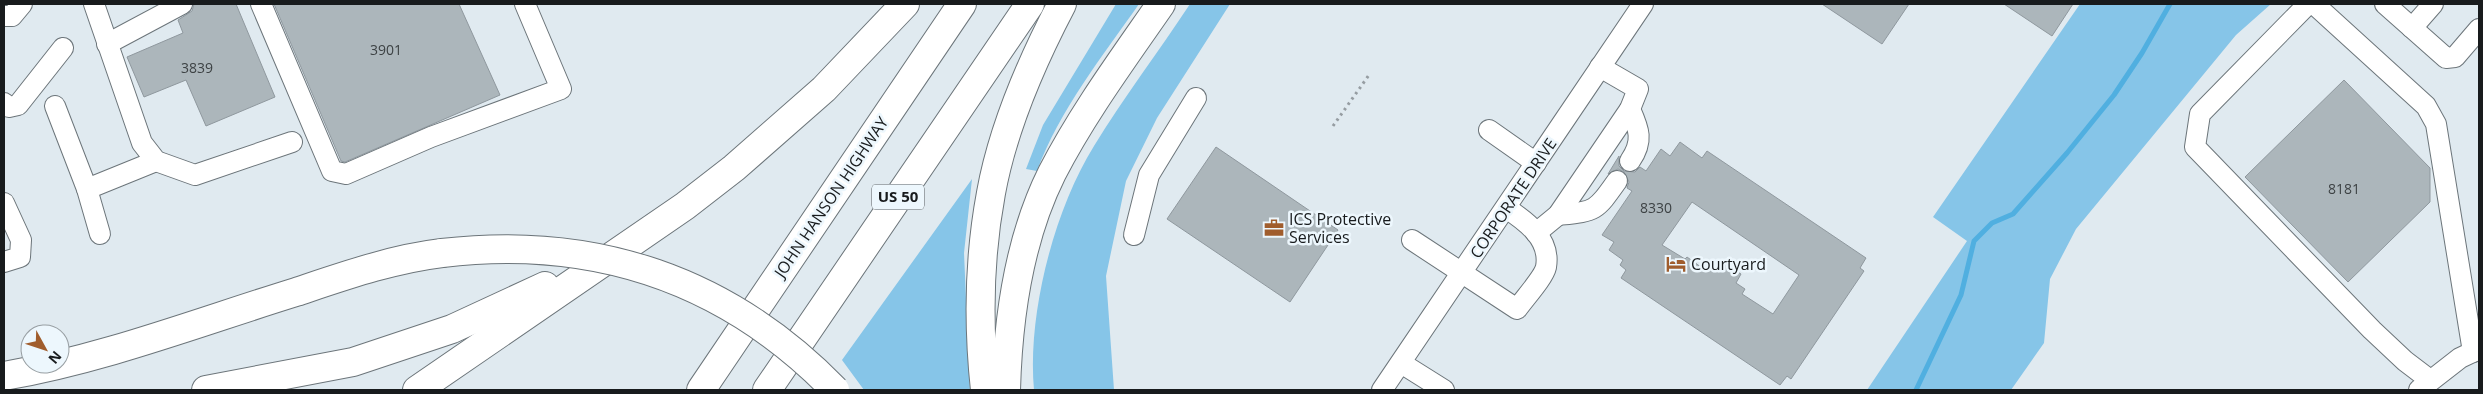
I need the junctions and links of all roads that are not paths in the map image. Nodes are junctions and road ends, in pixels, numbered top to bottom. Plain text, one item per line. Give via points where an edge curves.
1 (94, 4) edge
2 (182, 4) edge
3 (261, 4) edge
4 (525, 4) edge
5 (905, 4) edge
6 (962, 4) edge
7 (1030, 4) edge
8 (1062, 4) edge
9 (1161, 4) edge
10 (1643, 4) edge
11 (2308, 4) edge
12 (2314, 4) edge
13 (2385, 4) edge
14 (2433, 4) edge
15 (2412, 28) junction
16 (2479, 29) edge
17 (107, 44) junction
18 (63, 48) dead end
19 (1600, 67) junction
20 (1196, 98) dead end
21 (4, 103) edge
22 (55, 106) dead end
23 (1630, 109) junction
24 (1489, 130) dead end
25 (292, 142) dead end
26 (1630, 161) dead end
27 (156, 162) junction
28 (1536, 163) junction
29 (1617, 181) dead end
30 (87, 189) junction
31 (4, 203) edge
32 (686, 206) junction
33 (1506, 208) junction
34 (1558, 215) junction
35 (1536, 233) junction
36 (100, 234) dead end
37 (1134, 235) dead end
38 (1412, 240) dead end
39 (4, 262) edge
40 (1463, 273) junction
41 (2476, 350) edge
42 (1401, 363) junction
43 (4, 376) edge
44 (2424, 385) edge
45 (206, 390) edge
46 (417, 390) edge
47 (701, 390) edge
48 (767, 390) edge
49 (835, 390) edge
50 (985, 390) edge
51 (1006, 390) edge
52 (1382, 390) edge
53 (1444, 390) edge

1 - 17 street
2 - 17 street
3 - 4 street via 332,171 346,174 431,137 561,88
5 - 32 highway via 783,128
6 - 47 highway, JOHN HANSON HIGHWAY
7 - 48 highway, US 50
8 - 50 highway via 1021,92 1002,146 991,192 980,346
9 - 51 highway via 1072,136 1035,217 1013,302
10 - 19 street, CORPORATE DRIVE
11 - 44 street via 2200,114 2196,147 2405,361
12 - 41 street via 2426,106 2436,124
13 - 15 street
14 - 15 street
15 - 16 street via 2446,58 2455,57
17 - 27 street via 142,143
18 - 21 street via 18,104 9,106
19 - 23 street via 1638,89
19 - 28 street, CORPORATE DRIVE
20 - 37 street via 1150,175
22 - 30 street
23 - 26 street via 1639,128 1640,141
23 - 34 street
24 - 28 street
25 - 27 street via 195,175
27 - 30 street
28 - 33 street, CORPORATE DRIVE
29 - 34 street via 1592,211
30 - 36 street
31 - 39 street via 21,240 20,258
32 - 45 highway via 524,297 452,329 352,362
32 - 46 highway
33 - 35 street via 1530,224
33 - 40 street, CORPORATE DRIVE
34 - 35 street
35 - 40 street via 1545,253 1546,268 1517,309
38 - 40 street
40 - 42 street, CORPORATE DRIVE
41 - 44 street
42 - 52 street, CORPORATE DRIVE
42 - 53 street
43 - 49 highway, bridge via 103,352 412,257 478,249 528,249 622,263 664,275 703,292 774,336

